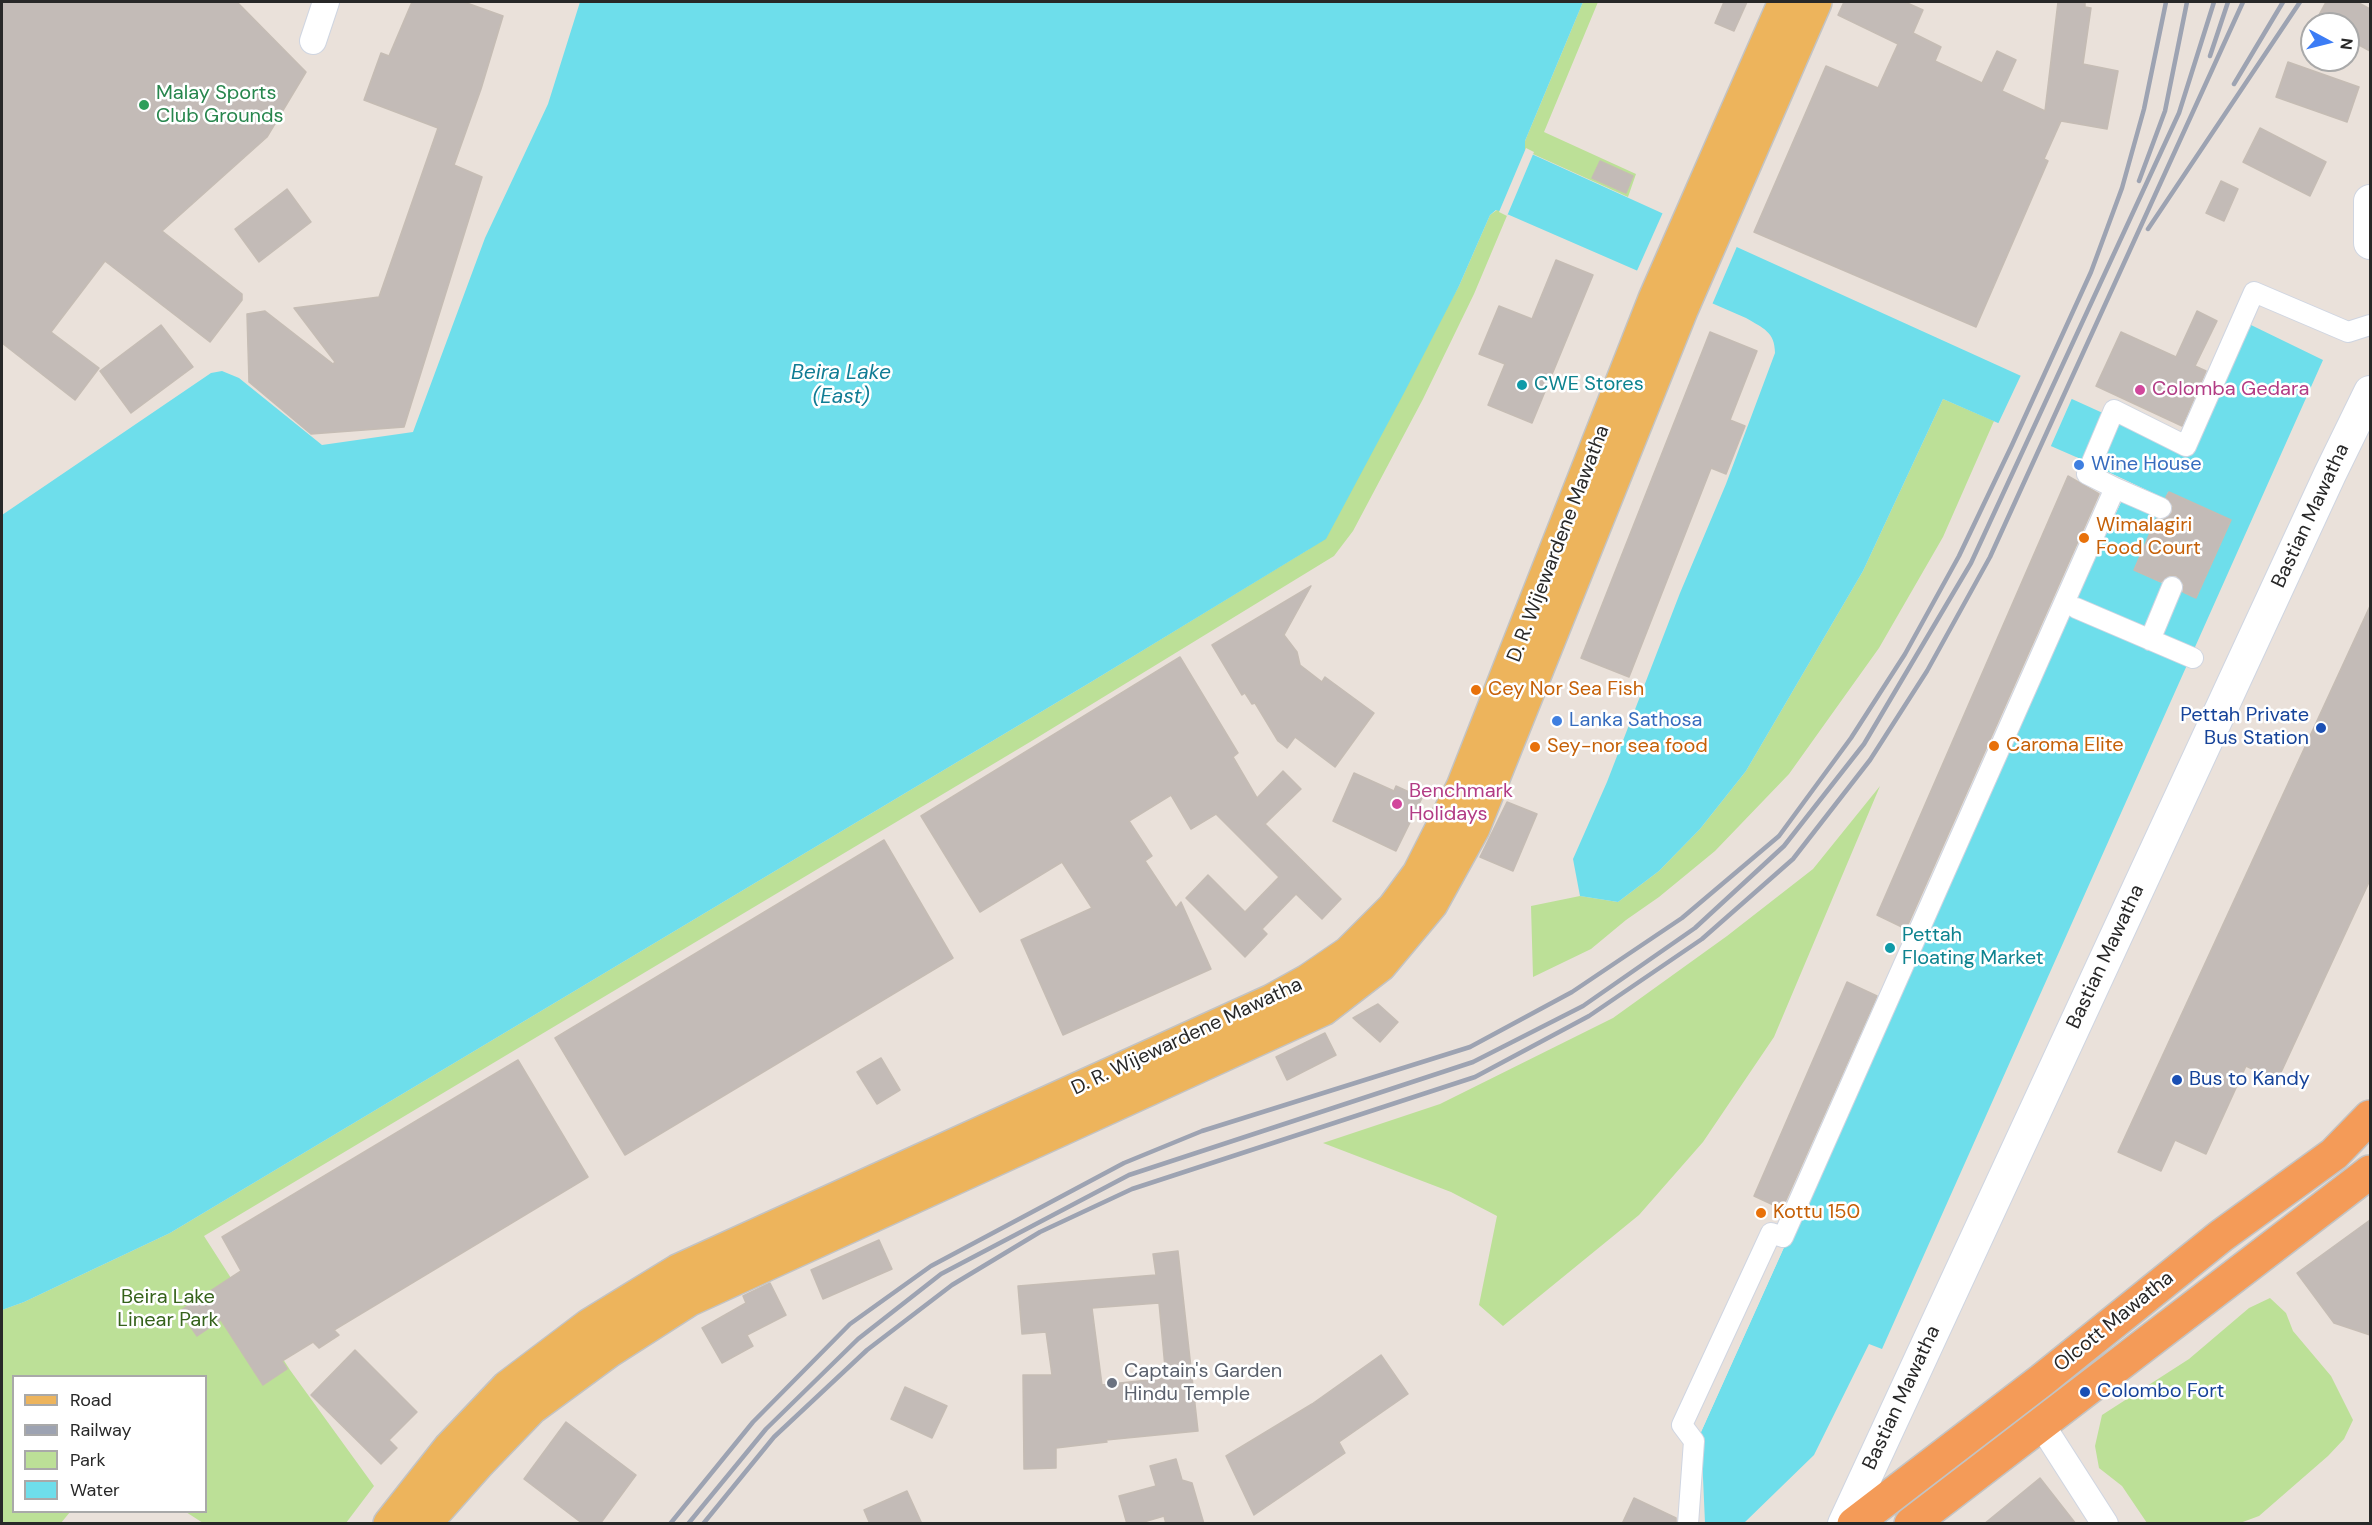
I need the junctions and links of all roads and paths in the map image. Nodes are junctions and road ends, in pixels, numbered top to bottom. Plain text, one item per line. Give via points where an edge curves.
1 (326, 2) edge
2 (1785, 2) edge
3 (1815, 2) edge
4 (313, 41) dead end
5 (2370, 201) edge
6 (1707, 217) junction
7 (2370, 243) edge
8 (1668, 304) junction
9 (2370, 325) edge
10 (2370, 392) edge
11 (2115, 488) junction
12 (2161, 508) dead end
13 (2172, 587) dead end
14 (2076, 608) dead end
15 (2150, 640) junction
16 (2193, 658) dead end
17 (2370, 1118) edge
18 (2370, 1134) edge
19 (2334, 1154) junction
20 (2370, 1172) edge
21 (2146, 1296) junction
22 (2172, 1326) junction
23 (2041, 1424) junction
24 (390, 1524) edge
25 (424, 1524) edge
26 (1688, 1524) edge
27 (1844, 1524) edge
28 (1854, 1524) edge
29 (1911, 1524) edge
30 (2105, 1524) edge

1 - 4 street
2 - 6 main road, D. R. Wijewardene Mawatha
3 - 6 main road, D. R. Wijewardene Mawatha
5 - 7 street
6 - 8 main road, D. R. Wijewardene Mawatha
8 - 24 main road, D. R. Wijewardene Mawatha via 1463,787 1419,874 1394,908 1349,953 1272,1001 678,1271 590,1325 508,1388 450,1448
8 - 25 main road, D. R. Wijewardene Mawatha via 1473,828 1431,904 1380,965 1323,1009 688,1300 610,1350 531,1408
9 - 11 street via 2348,332 2254,292 2186,447 2114,410 2086,474
10 - 27 street, Bastian Mawatha
11 - 12 street
11 - 26 street via 1783,1237 1771,1233 1682,1425 1694,1441
13 - 15 street
14 - 15 street
15 - 16 street
17 - 19 highway, Olcott Mawatha
18 - 19 street
19 - 21 highway, Olcott Mawatha
20 - 22 highway, Olcott Mawatha
21 - 22 highway
21 - 28 highway, Olcott Mawatha
22 - 23 highway, Olcott Mawatha
23 - 29 highway, Olcott Mawatha
23 - 30 street

